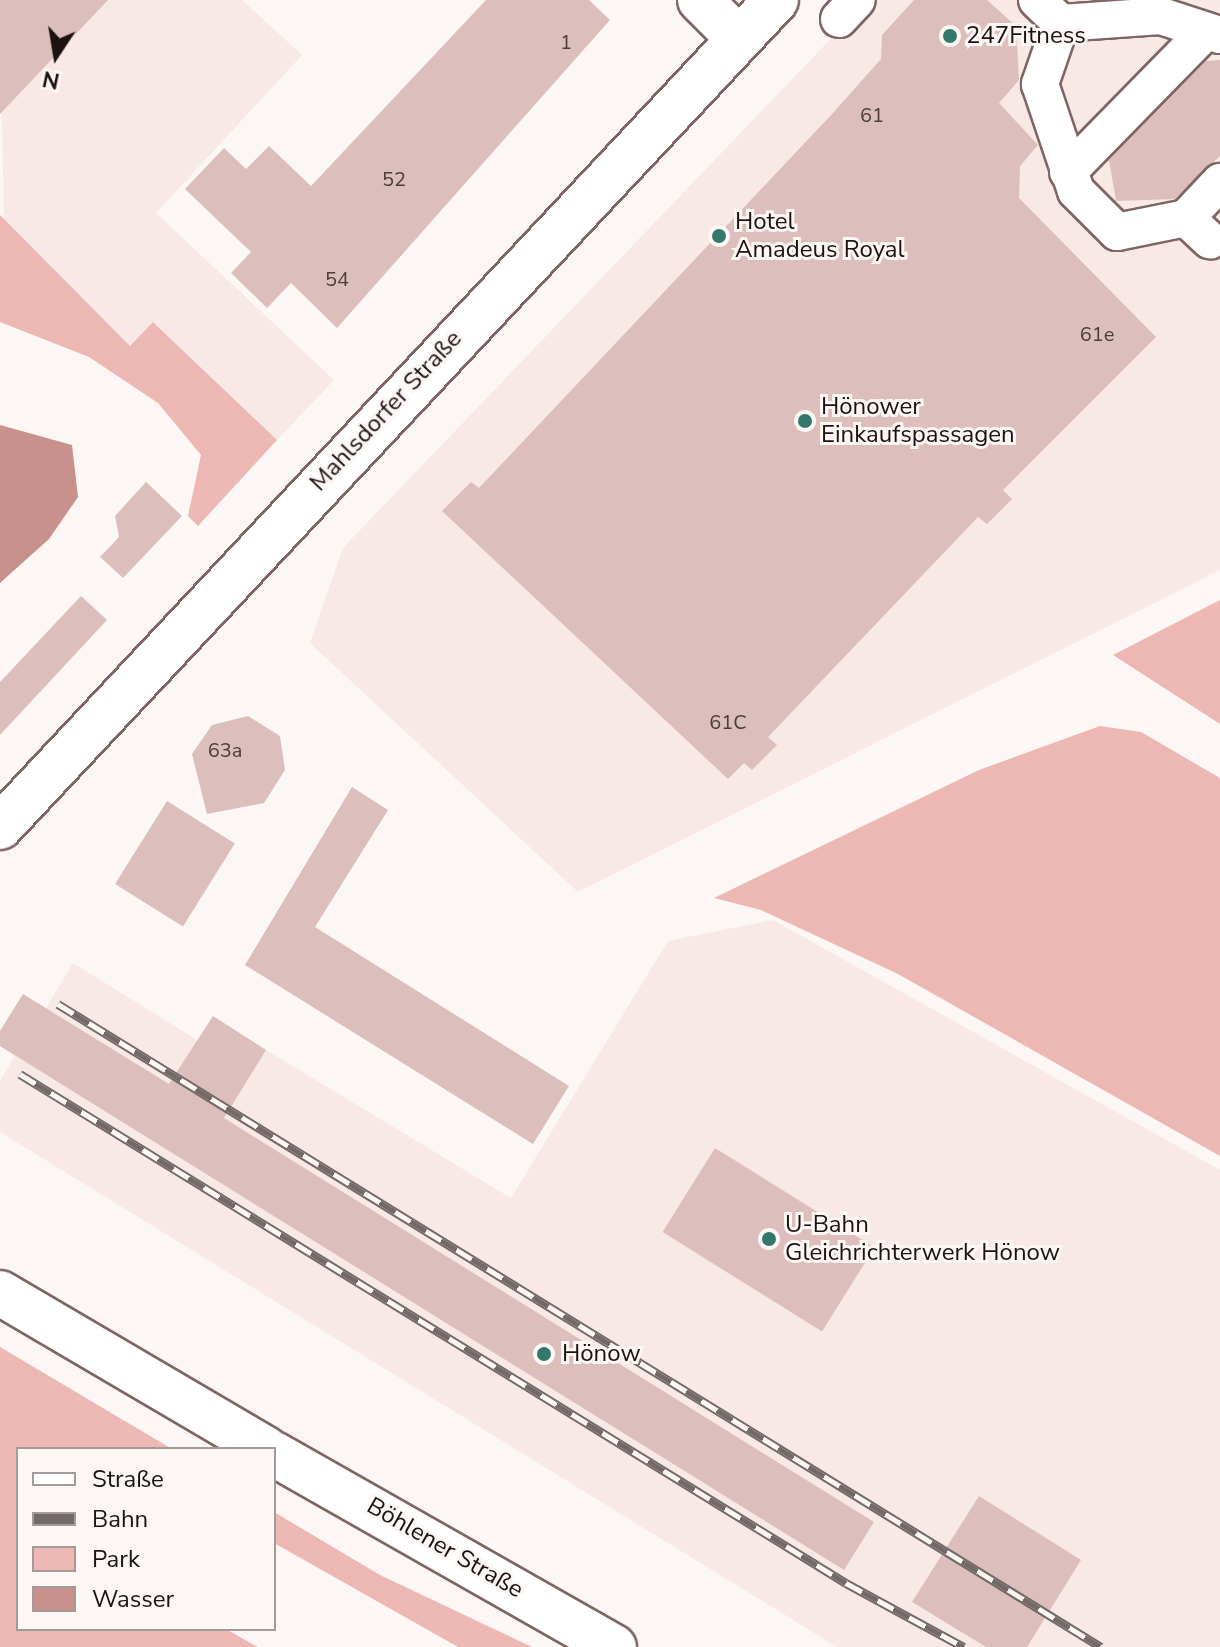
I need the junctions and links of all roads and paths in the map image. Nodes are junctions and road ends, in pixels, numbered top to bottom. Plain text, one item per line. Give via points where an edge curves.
1 (700, 0) edge
2 (776, 0) edge
3 (1049, 11) edge
4 (1213, 33) edge
5 (739, 39) junction
6 (1068, 172) junction
7 (1220, 182) edge
8 (0, 827) edge
9 (0, 1293) edge
10 (263, 1447) edge
11 (276, 1455) edge
12 (614, 1647) edge

1 - 5 main road
2 - 5 main road, Mahlsdorfer Straße
3 - 4 street via 1161,16
3 - 6 street via 1040,84
4 - 6 street
5 - 8 main road, Mahlsdorfer Straße
6 - 7 street via 1076,191 1117,232 1198,229
9 - 10 main road
11 - 12 main road, Böhlener Straße

